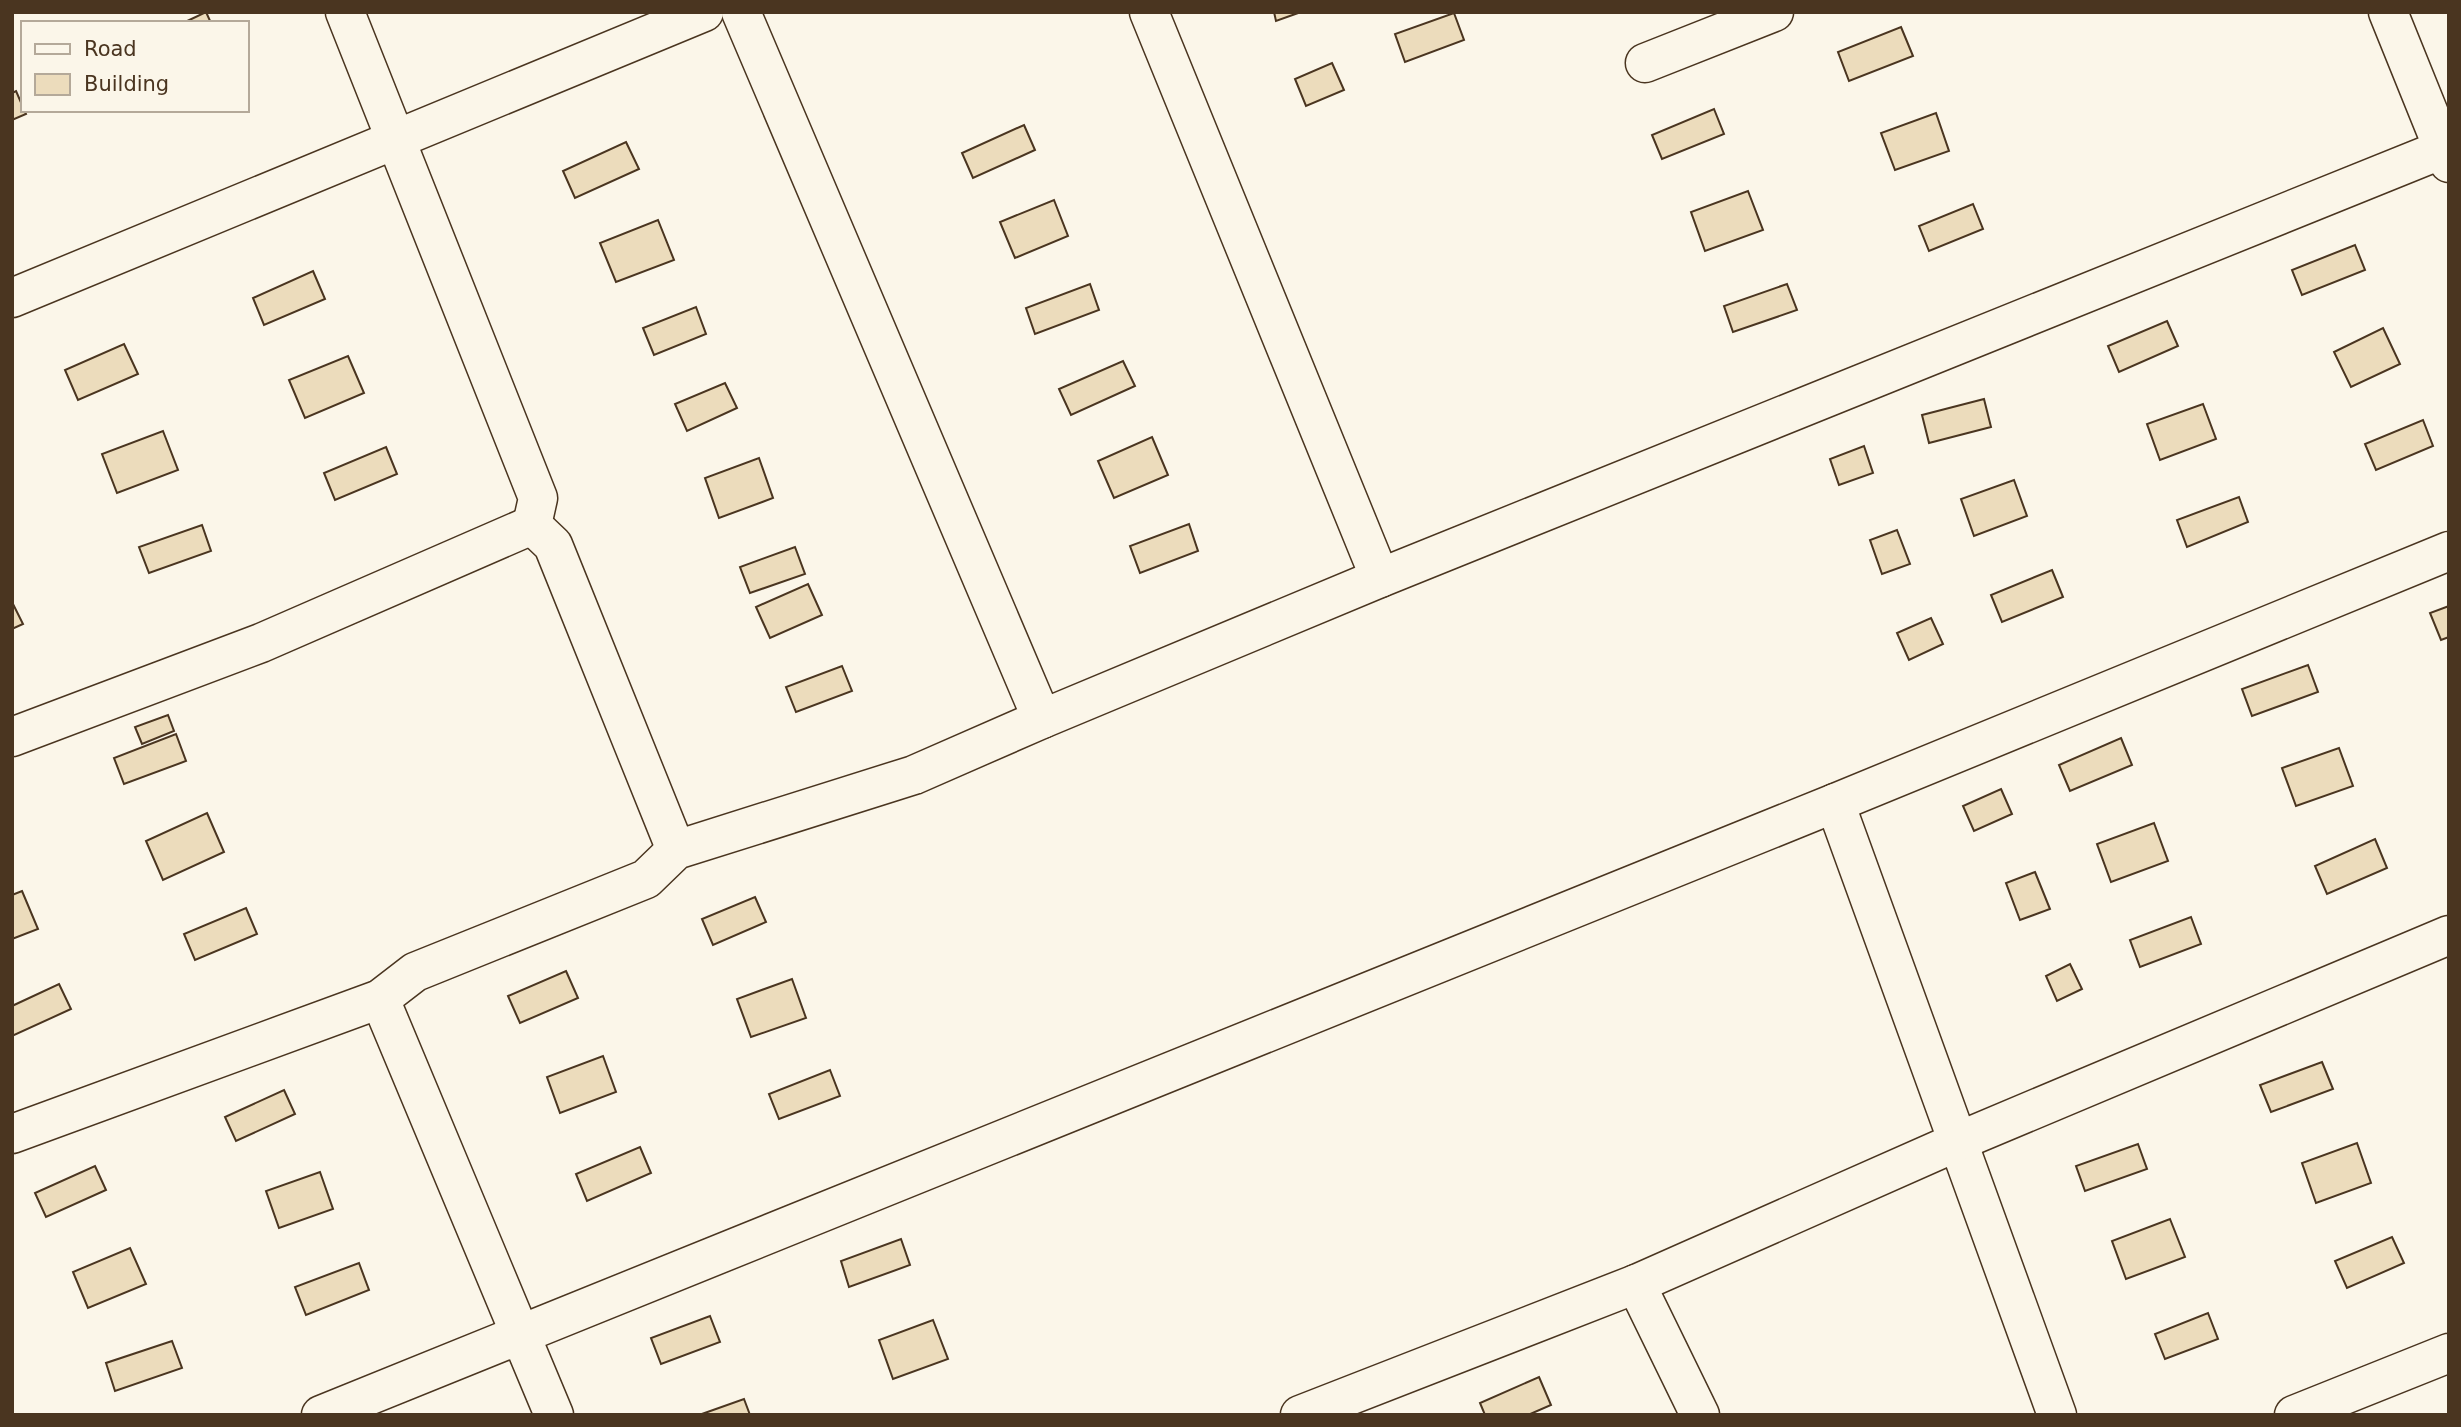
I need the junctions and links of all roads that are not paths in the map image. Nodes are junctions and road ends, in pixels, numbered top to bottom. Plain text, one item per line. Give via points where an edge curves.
1 (345, 12) edge
2 (704, 12) edge
3 (741, 12) edge
4 (1149, 12) edge
5 (1774, 12) edge
6 (2388, 12) edge
7 (1645, 63) dead end
8 (397, 139) junction
9 (2446, 156) edge
10 (12, 298) edge
11 (532, 525) junction
12 (2449, 551) edge
13 (1380, 578) junction
14 (1042, 719) junction
15 (12, 737) edge
16 (1835, 803) junction
17 (676, 850) junction
18 (2449, 934) edge
19 (380, 999) junction
20 (12, 1134) edge
21 (1959, 1141) junction
22 (1636, 1284) junction
23 (519, 1335) junction
24 (2449, 1353) edge
25 (1312, 1413) edge
26 (321, 1415) edge
27 (554, 1415) edge
28 (1700, 1415) edge
29 (2057, 1415) edge
30 (2294, 1415) edge

1 - 8 street
2 - 8 street
3 - 14 street
4 - 13 street
5 - 7 street
6 - 9 street
8 - 10 street
8 - 11 street via 538,498
9 - 13 street
11 - 15 street via 261,643
11 - 17 street via 553,545
12 - 16 street
13 - 14 street
14 - 17 street via 914,775
16 - 21 street
16 - 23 street
17 - 19 street via 646,879 415,972
18 - 21 street
19 - 20 street
19 - 23 street
21 - 22 street
21 - 29 street
22 - 25 street
22 - 28 street
23 - 26 street
23 - 27 street
24 - 30 street

